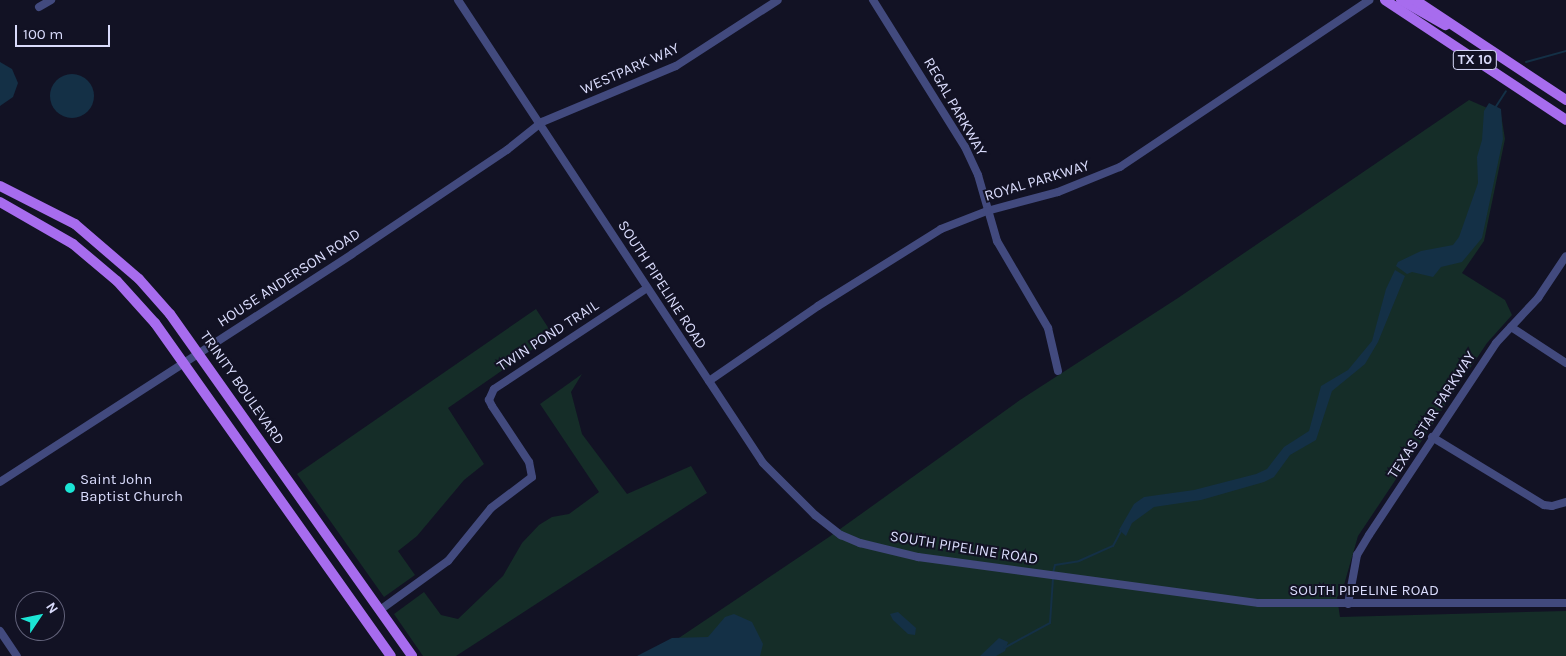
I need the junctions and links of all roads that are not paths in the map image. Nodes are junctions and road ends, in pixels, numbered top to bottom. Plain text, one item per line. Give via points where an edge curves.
1 (51, 0) edge
2 (458, 0) edge
3 (778, 0) edge
4 (873, 0) edge
5 (1369, 0) edge
6 (1385, 0) edge
7 (1401, 0) edge
8 (1414, 0) edge
9 (39, 7) dead end
10 (1450, 24) junction
11 (1566, 100) edge
12 (1566, 120) edge
13 (540, 124) junction
14 (0, 186) edge
15 (0, 202) edge
16 (987, 211) junction
17 (1566, 256) edge
18 (647, 288) junction
19 (1511, 327) junction
20 (200, 354) junction
21 (1566, 363) edge
22 (184, 364) junction
23 (1058, 371) dead end
24 (709, 381) junction
25 (1432, 437) junction
26 (0, 482) edge
27 (1566, 502) edge
28 (1566, 603) edge
29 (1348, 604) junction
30 (380, 610) junction
31 (0, 631) edge
32 (17, 656) edge
33 (392, 656) edge
34 (412, 656) edge

1 - 9 street
2 - 13 street, SOUTH PIPELINE ROAD
3 - 13 street, WESTPARK WAY via 676,66
4 - 16 street, REGAL PARKWAY via 965,147 978,175
5 - 16 street, ROYAL PARKWAY via 1120,167 1058,192
6 - 12 main road, TX 10
7 - 10 main road via 1442,26
8 - 10 main road, TX 10
10 - 11 main road, TX 10
13 - 18 street, SOUTH PIPELINE ROAD
13 - 20 street, HOUSE ANDERSON ROAD via 507,150
14 - 20 main road, TRINITY BOULEVARD via 74,224 109,252 140,279
15 - 22 main road via 45,226 97,264 155,323
16 - 23 street, REGAL PARKWAY via 997,240 1048,328
16 - 24 street, ROYAL PARKWAY via 941,229 908,248
17 - 19 street, TEXAS STAR PARKWAY via 1538,298
18 - 24 street, SOUTH PIPELINE ROAD
18 - 30 street, TWIN POND TRAIL via 494,389 490,400 492,406 530,462 532,477 496,503 448,561
19 - 21 street
19 - 25 street, TEXAS STAR PARKWAY via 1496,343
20 - 22 street, HOUSE ANDERSON ROAD
20 - 30 main road, TRINITY BOULEVARD
22 - 26 street, HOUSE ANDERSON ROAD
22 - 33 main road
24 - 29 street, SOUTH PIPELINE ROAD via 763,463 832,529 860,543 918,557 994,569 1235,600
25 - 27 street via 1544,505
25 - 29 street, TEXAS STAR PARKWAY via 1357,555
28 - 29 street, SOUTH PIPELINE ROAD
30 - 34 main road, TRINITY BOULEVARD
31 - 32 street

